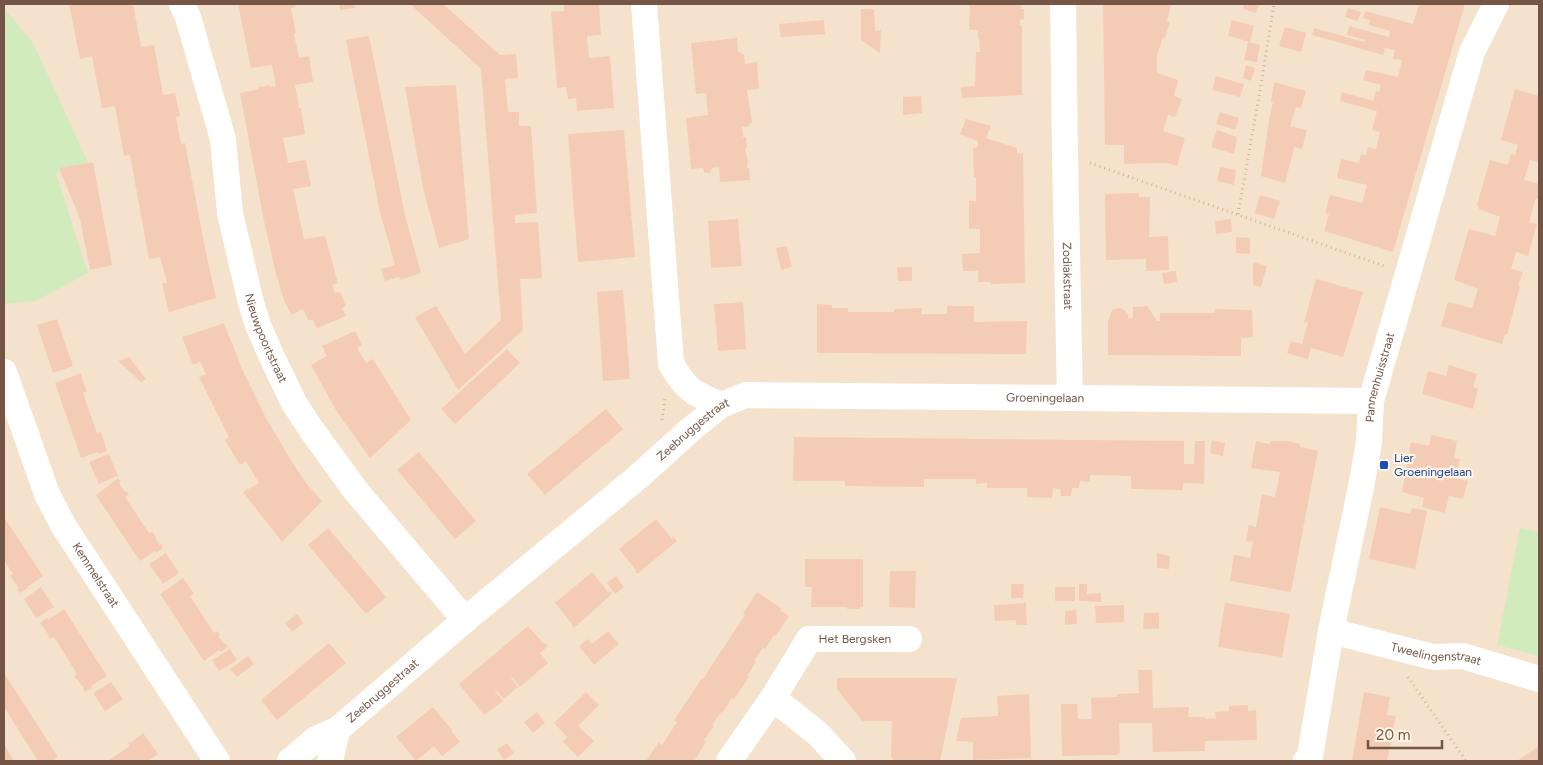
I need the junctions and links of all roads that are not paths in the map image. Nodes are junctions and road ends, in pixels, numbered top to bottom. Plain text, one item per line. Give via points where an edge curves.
1 (182, 4) edge
2 (644, 4) edge
3 (1063, 4) edge
4 (1496, 4) edge
5 (4, 372) edge
6 (1070, 398) junction
7 (1371, 400) junction
8 (721, 405) junction
9 (465, 620) junction
10 (1331, 631) junction
11 (909, 639) dead end
12 (1539, 679) edge
13 (773, 698) junction
14 (337, 730) junction
15 (217, 761) edge
16 (290, 761) edge
17 (330, 761) edge
18 (729, 761) edge
19 (843, 761) edge
20 (1306, 761) edge

1 - 9 street, Nieuwpoortstraat via 223,139 230,213 251,303 270,352 294,403 356,491
2 - 8 street, Zeebruggestraat via 671,364 681,382 694,394
3 - 6 street, Zodiakstraat
4 - 7 street, Pannenhuisstraat via 1472,52
5 - 15 street, Kemmelstraat via 46,494
6 - 7 street, Groeningelaan
6 - 8 street, Groeningelaan via 746,395
7 - 10 street, Pannenhuisstraat via 1369,442
8 - 9 street, Zeebruggestraat
9 - 14 street, Zeebruggestraat
10 - 12 street, Tweelingenstraat via 1433,657 1463,656
10 - 20 street, Pannenhuisstraat via 1310,756
11 - 13 street, Het Bergsken via 809,640
13 - 18 street, Het Bergsken
13 - 19 street via 818,734
14 - 16 street, Zeebruggestraat via 316,739
14 - 17 street, Zeebruggestraat

